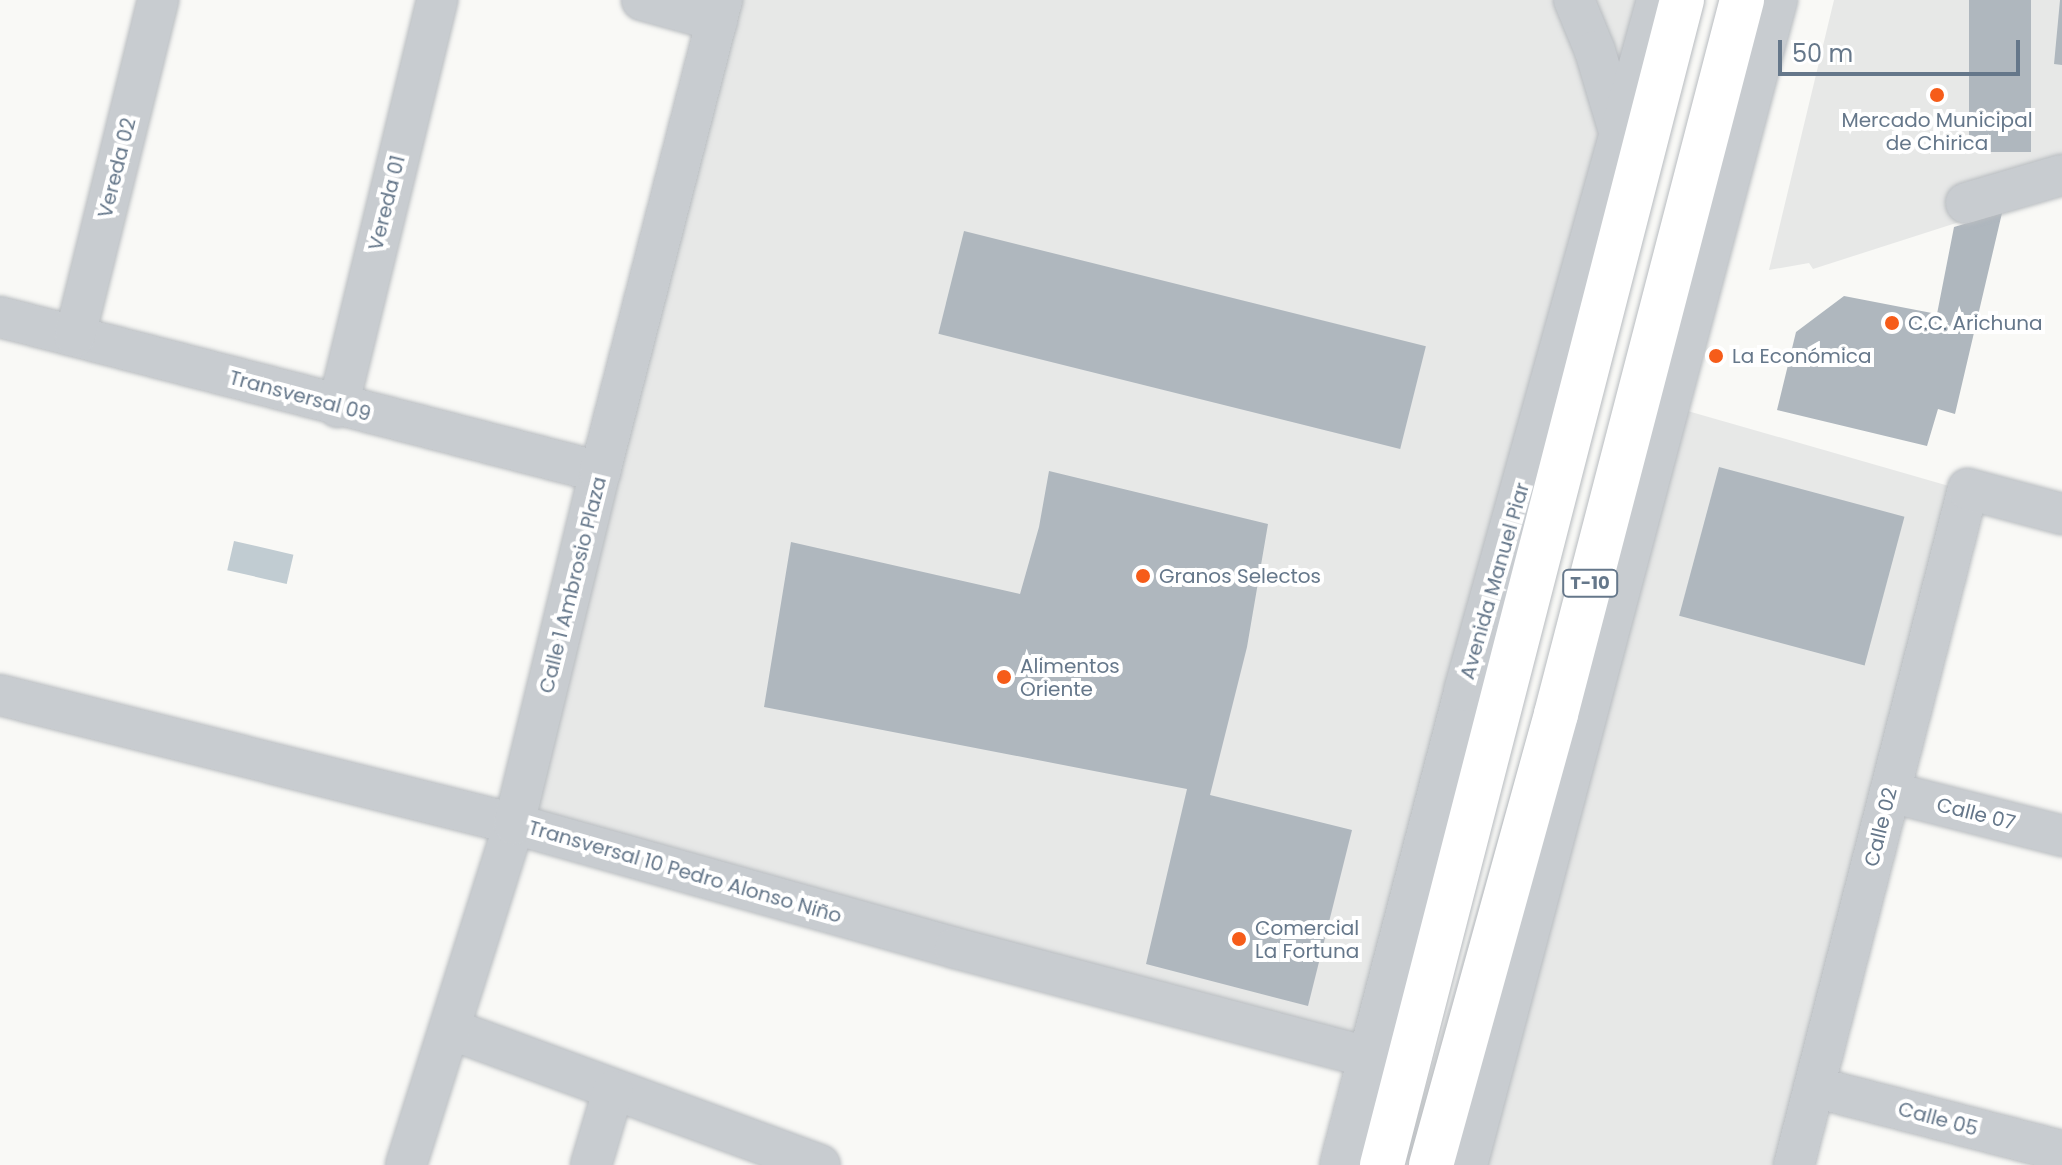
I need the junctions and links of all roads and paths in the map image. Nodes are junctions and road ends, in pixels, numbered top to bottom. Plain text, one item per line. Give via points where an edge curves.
1 (158, 0) edge
2 (437, 0) edge
3 (642, 0) edge
4 (1574, 0) edge
5 (1657, 0) edge
6 (1682, 0) edge
7 (1742, 0) edge
8 (1777, 0) edge
9 (720, 10) edge
10 (1620, 135) junction
11 (2062, 175) edge
12 (1966, 203) dead end
13 (0, 317) edge
14 (75, 336) junction
15 (338, 407) junction
16 (600, 472) junction
17 (2062, 514) edge
18 (1609, 577) junction
19 (0, 695) edge
20 (1890, 792) junction
21 (514, 824) junction
22 (2062, 836) edge
23 (450, 1029) junction
24 (1368, 1057) junction
25 (1814, 1087) junction
26 (613, 1091) junction
27 (2062, 1151) edge
28 (748, 1153) edge
29 (406, 1165) edge
30 (591, 1165) edge
31 (820, 1165) edge
32 (1340, 1165) edge
33 (1382, 1165) edge
34 (1431, 1165) edge
35 (1467, 1165) edge
36 (1794, 1165) edge

1 - 14 street, Vereda 02
2 - 15 street, Vereda 01
3 - 9 street
4 - 10 street
5 - 10 street, Avenida Manuel Piar
6 - 33 highway, Avenida Manuel Piar / T-10
7 - 18 highway, T-10
8 - 18 street, T-10
9 - 16 street, Calle 1 Ambrosio Plaza
10 - 24 street, Avenida Manuel Piar
11 - 12 street
13 - 14 street, Transversal 09
14 - 15 street, Transversal 09
15 - 16 street, Transversal 09
16 - 21 street, Calle 1 Ambrosio Plaza
17 - 20 street, Calle 02 via 1968,489
18 - 34 highway, T-10
18 - 35 street, T-10
19 - 21 street, Transversal 10 Pedro Alonso Niño
20 - 22 street, Calle 07
20 - 25 street, Calle 02
21 - 23 street, Calle 1 Ambrosio Plaza
21 - 24 street, Transversal 10 Pedro Alonso Niño
23 - 26 street
23 - 29 street, Calle 1 Ambrosio Plaza
24 - 32 street, Avenida Manuel Piar
25 - 27 street, Calle 05
25 - 36 street, Calle 02
26 - 28 street
26 - 30 street
28 - 31 street

